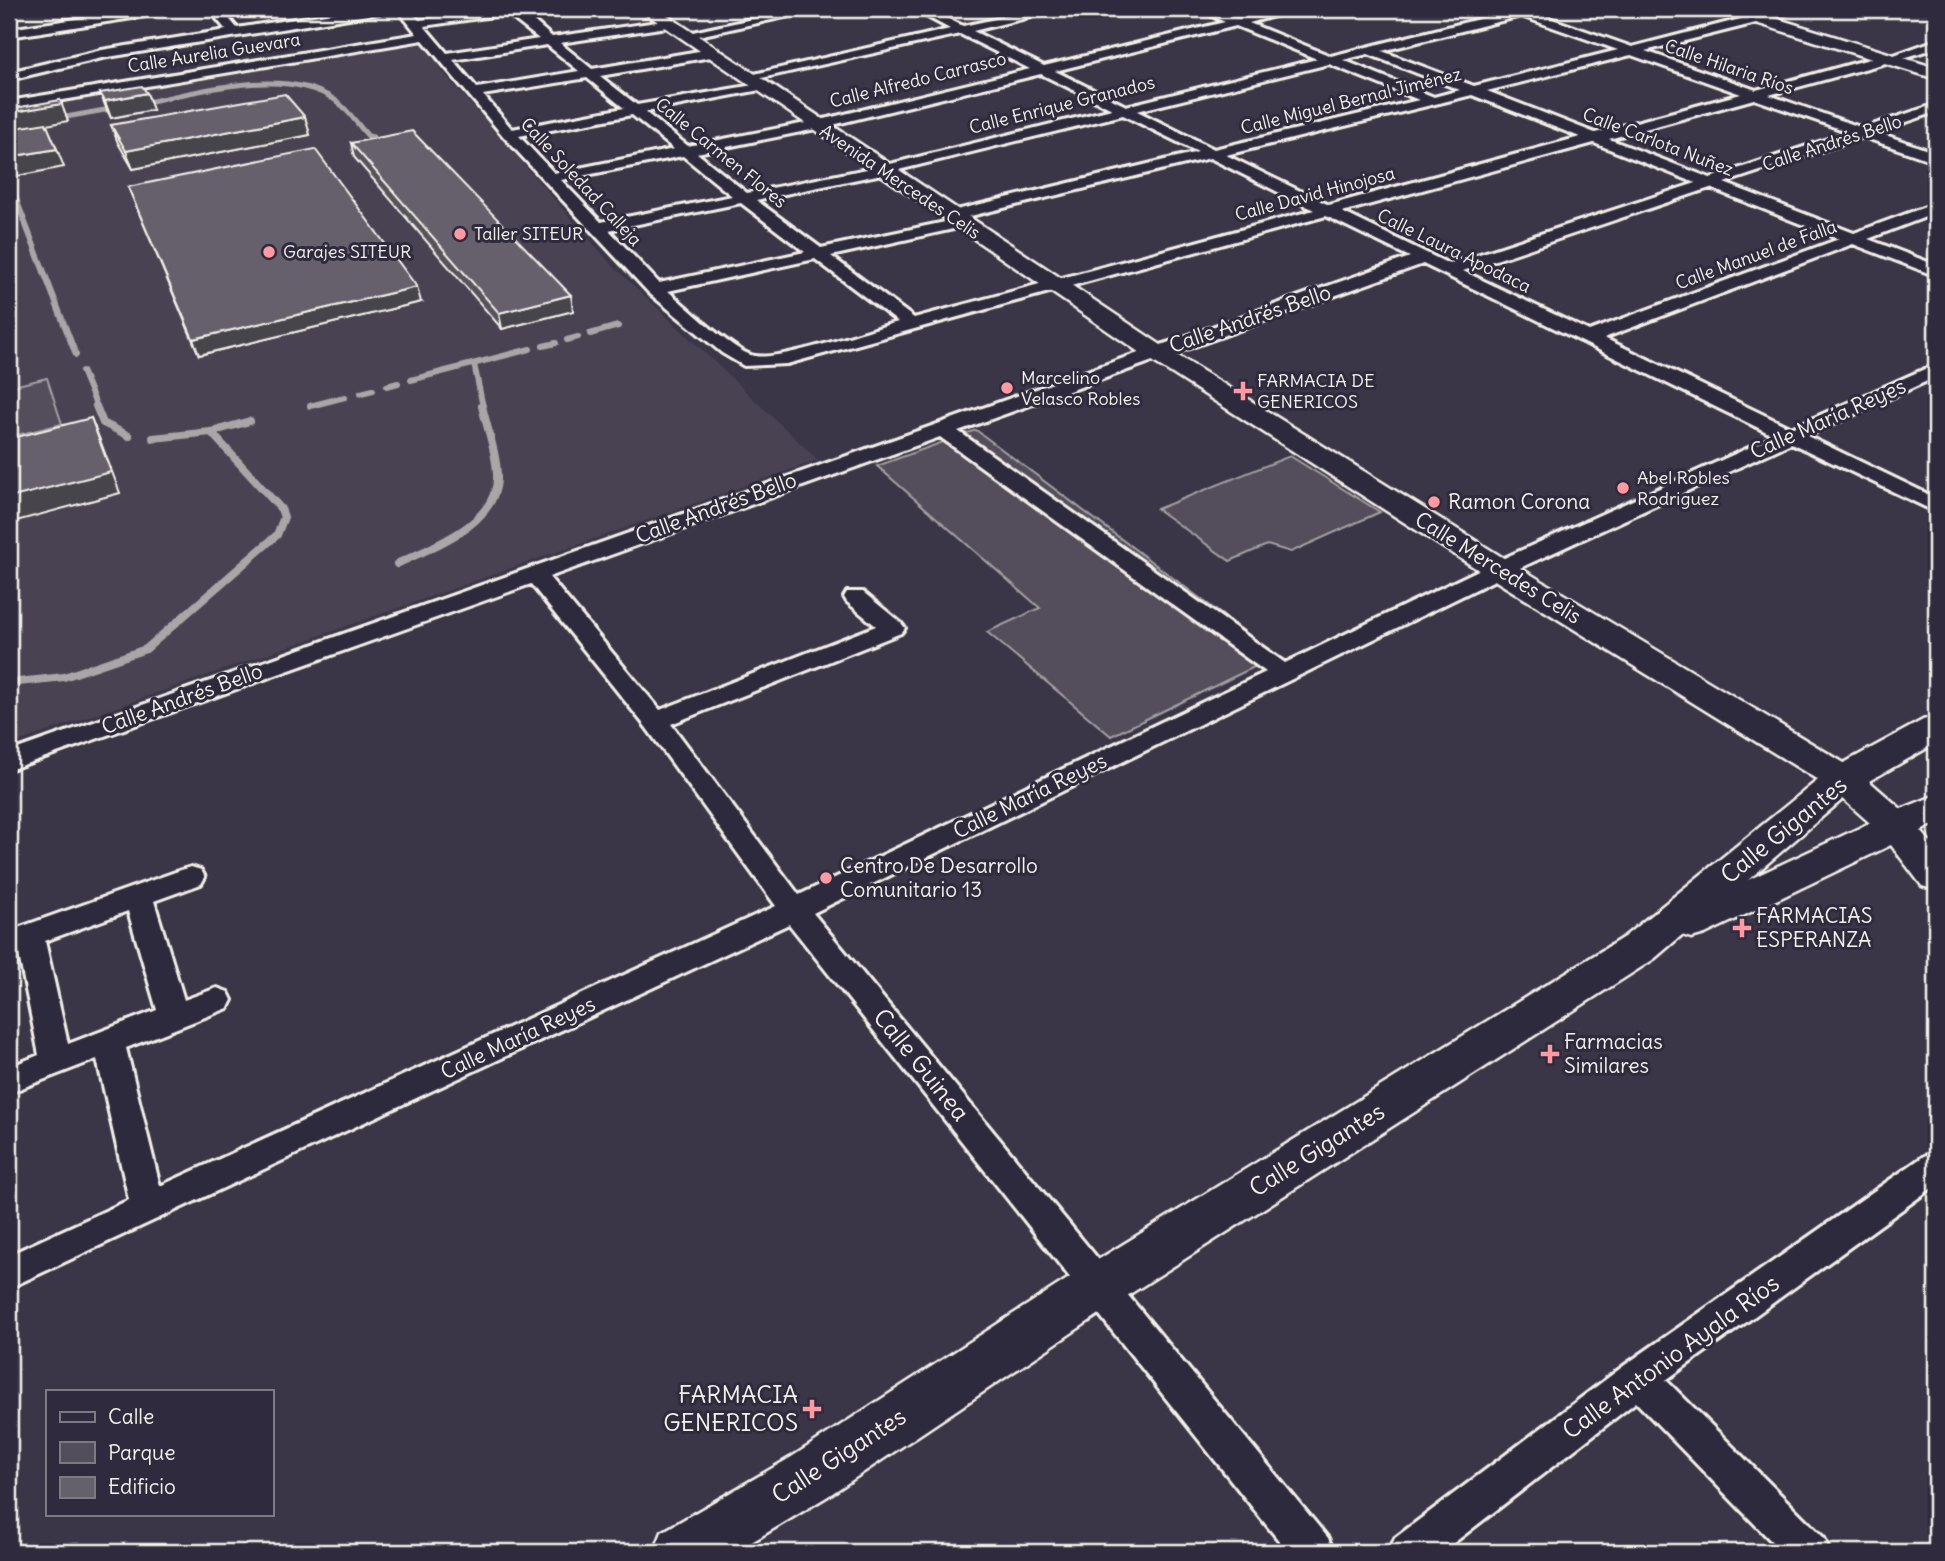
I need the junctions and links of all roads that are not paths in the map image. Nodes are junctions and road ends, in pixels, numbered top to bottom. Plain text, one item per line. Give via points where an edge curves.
1 (165, 9) edge
2 (215, 9) edge
3 (380, 9) edge
4 (403, 9) edge
5 (511, 9) edge
6 (647, 9) edge
7 (815, 9) edge
8 (919, 9) edge
9 (1057, 9) edge
10 (1203, 9) edge
11 (1293, 9) edge
12 (1730, 9) edge
13 (1795, 9) edge
14 (1522, 10) edge
15 (116, 12) edge
16 (1761, 14) edge
17 (1238, 22) junction
18 (676, 29) junction
19 (421, 30) junction
20 (962, 30) junction
21 (9, 33) edge
22 (234, 33) junction
23 (550, 41) junction
24 (1936, 44) edge
25 (1366, 49) junction
26 (1629, 51) junction
27 (711, 53) junction
28 (1894, 57) junction
29 (442, 58) junction
30 (1328, 58) junction
31 (1936, 66) edge
32 (1044, 70) junction
33 (591, 73) junction
34 (1936, 74) edge
35 (9, 76) edge
36 (754, 82) junction
37 (1476, 91) junction
38 (474, 93) junction
39 (1755, 95) junction
40 (1433, 101) junction
41 (9, 105) edge
42 (1936, 108) edge
43 (1125, 109) junction
44 (637, 110) junction
45 (816, 125) junction
46 (1863, 133) junction
47 (509, 134) junction
48 (1596, 138) junction
49 (689, 152) junction
50 (1216, 154) junction
51 (1936, 158) edge
52 (882, 170) junction
53 (550, 178) junction
54 (1711, 183) junction
55 (745, 199) junction
56 (1936, 208) edge
57 (1329, 211) junction
58 (956, 220) junction
59 (596, 228) junction
60 (1855, 239) junction
61 (818, 254) junction
62 (1424, 258) junction
63 (1448, 270) junction
64 (1936, 271) edge
65 (1054, 285) junction
66 (655, 289) junction
67 (911, 324) junction
68 (1588, 338) junction
69 (1155, 352) junction
70 (751, 362) joint
71 (1936, 370) edge
72 (941, 428) junction
73 (1790, 436) junction
74 (1936, 506) edge
75 (1499, 569) junction
76 (534, 573) junction
77 (855, 597) dead end
78 (1284, 673) junction
79 (655, 722) junction
80 (1936, 728) edge
81 (9, 761) edge
82 (1843, 779) junction
83 (1936, 808) edge
84 (1896, 825) junction
85 (1936, 876) edge
86 (191, 877) dead end
87 (138, 896) junction
88 (794, 910) junction
89 (19, 939) edge
90 (1639, 948) junction
91 (217, 1000) dead end
92 (174, 1017) junction
93 (109, 1042) junction
94 (56, 1062) junction
95 (9, 1080) edge
96 (1936, 1166) edge
97 (148, 1208) junction
98 (9, 1272) edge
99 (1101, 1285) junction
100 (1638, 1378) junction
101 (682, 1552) edge
102 (1314, 1552) edge
103 (1409, 1552) edge
104 (1810, 1552) edge

1 - 15 street
2 - 22 street
3 - 22 street
4 - 19 street, Calle Soledad Calleja
5 - 19 street, Calle Aurelia Guevara
5 - 23 street, Calle Carmen Flores
6 - 18 main road, Avenida Mercedes Celis
7 - 18 street
8 - 20 street, Calle Laura Apodaca
9 - 20 street
10 - 17 street
11 - 17 street, Calle Alfredo Carrasco
12 - 16 main road
13 - 16 street, Calle Miguel Bernal Jiménez
14 - 25 street, Calle Enrique Granados
14 - 26 street, Calle Hilaria Ríos
15 - 21 street
16 - 26 street, Calle Miguel Bernal Jiménez
16 - 28 main road
17 - 30 street
17 - 32 street, Calle Alfredo Carrasco
18 - 23 street
18 - 27 main road, Avenida Mercedes Celis
19 - 29 street, Calle Soledad Calleja
19 - 41 street, Calle Aurelia Guevara
20 - 32 street, Calle Laura Apodaca
20 - 36 street
22 - 35 street via 102,54
23 - 29 street
23 - 33 street, Calle Carmen Flores
24 - 28 street, Calle David Hinojosa
25 - 30 street, Calle Enrique Granados
25 - 37 street, Calle Carlota Nuñez
26 - 37 street, Calle Miguel Bernal Jiménez
26 - 39 street, Calle Hilaria Ríos
27 - 33 street
27 - 36 main road, Avenida Mercedes Celis
28 - 31 main road
28 - 34 main road
28 - 39 street, Calle David Hinojosa
29 - 38 street, Calle Soledad Calleja
30 - 40 street
30 - 43 street, Calle Enrique Granados
32 - 43 street, Calle Laura Apodaca
32 - 45 street, Calle Alfredo Carrasco
33 - 38 street
33 - 44 street, Calle Carmen Flores
36 - 44 street
36 - 45 main road, Avenida Mercedes Celis
37 - 40 street, Calle Miguel Bernal Jiménez
37 - 48 street, Calle Carlota Nuñez
38 - 47 street, Calle Soledad Calleja
39 - 46 street, Calle Hilaria Ríos
39 - 48 street, Calle David Hinojosa
40 - 50 street, Calle Miguel Bernal Jiménez
42 - 46 street, Calle Andrés Bello
43 - 50 street, Calle Laura Apodaca
43 - 52 street, Calle Enrique Granados
44 - 47 street
44 - 49 street, Calle Carmen Flores
45 - 49 street, Calle Alfredo Carrasco
45 - 52 main road, Avenida Mercedes Celis
46 - 51 street, Calle Hilaria Ríos
46 - 54 street, Calle Andrés Bello
47 - 53 street, Calle Soledad Calleja
48 - 54 street, Calle Carlota Nuñez
48 - 57 street, Calle David Hinojosa
49 - 53 street, Calle Alfredo Carrasco
49 - 55 street, Calle Carmen Flores
50 - 57 street, Calle Laura Apodaca
50 - 58 street, Calle Miguel Bernal Jiménez
52 - 55 street, Calle Enrique Granados
52 - 58 main road, Avenida Mercedes Celis
53 - 59 street, Calle Soledad Calleja
54 - 60 street, Calle Carlota Nuñez
54 - 63 street, Calle Andrés Bello
55 - 59 street, Calle Enrique Granados
55 - 61 street, Calle Carmen Flores
56 - 60 street, Calle Manuel de Falla
57 - 62 street, Calle Laura Apodaca
57 - 65 street, Calle David Hinojosa
58 - 61 street, Calle Miguel Bernal Jiménez
58 - 65 main road, Avenida Mercedes Celis
59 - 66 street, Calle Soledad Calleja
60 - 64 street, Calle Carlota Nuñez
60 - 68 street, Calle Manuel de Falla
61 - 66 street, Calle Miguel Bernal Jiménez
61 - 67 street, Calle Carmen Flores
62 - 63 street, Calle Laura Apodaca
62 - 69 street, Calle Andrés Bello
63 - 68 street, Calle Laura Apodaca
65 - 67 street, Calle David Hinojosa
65 - 69 main road, Avenida Mercedes Celis
66 - 70 street, Calle Soledad Calleja via 728,349
67 - 70 street, Calle David Hinojosa via 780,360
68 - 73 street, Calle Laura Apodaca
69 - 72 street, Calle Andrés Bello
69 - 75 main road, Calle Mercedes Celis
71 - 73 street, Calle María Reyes
72 - 76 street, Calle Andrés Bello
72 - 78 street
73 - 74 street, Calle Laura Apodaca
73 - 75 street, Calle María Reyes
75 - 78 street, Calle María Reyes
75 - 82 main road, Calle Mercedes Celis
76 - 79 street, Calle Guinea
76 - 81 street, Calle Andrés Bello
77 - 79 street via 893,628
78 - 88 street, Calle María Reyes
79 - 88 street, Calle Guinea
80 - 82 main road, Calle Gigantes
82 - 84 main road, Calle Mercedes Celis
82 - 90 main road, Calle Gigantes
83 - 84 main road
84 - 85 main road, Calle Mercedes Celis
84 - 90 main road
86 - 87 street
87 - 89 street
87 - 92 street
88 - 97 street, Calle María Reyes
88 - 99 street, Calle Guinea
89 - 94 street
90 - 99 main road, Calle Gigantes
91 - 92 street
92 - 93 street
93 - 94 street
93 - 97 street
94 - 95 street
96 - 100 street, Calle Antonio Ayala Ríos
97 - 98 street, Calle María Reyes
99 - 101 main road, Calle Gigantes via 809,1477
99 - 102 street, Calle Guinea
100 - 103 street, Calle Antonio Ayala Ríos
100 - 104 street

